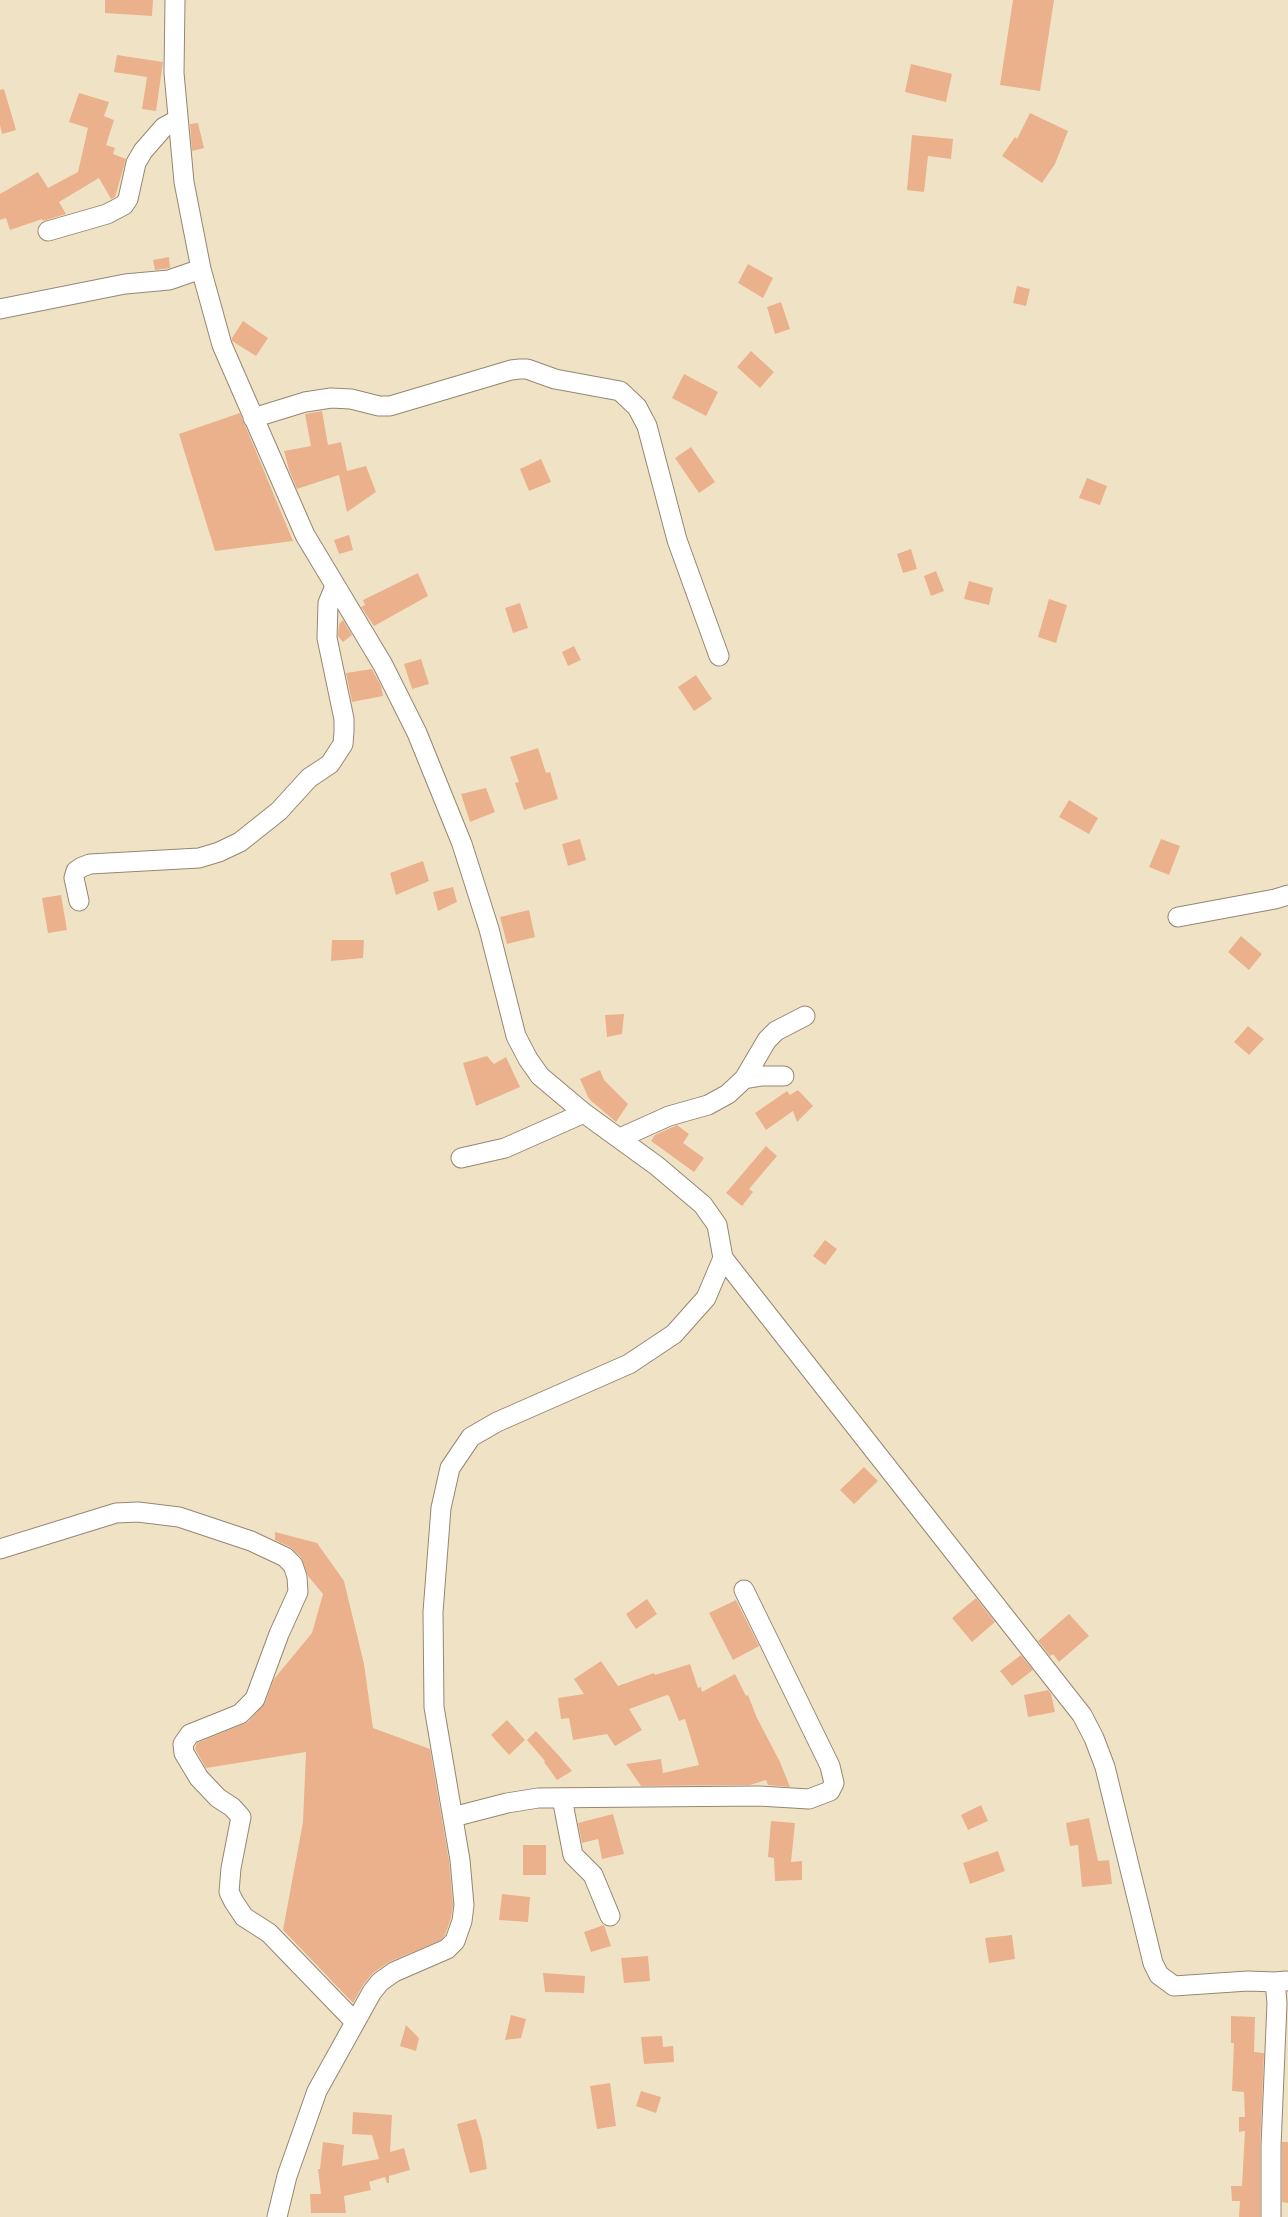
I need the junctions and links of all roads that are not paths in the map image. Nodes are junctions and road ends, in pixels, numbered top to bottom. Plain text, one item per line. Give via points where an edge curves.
1 (175, 0) edge
2 (177, 120) junction
3 (48, 231) dead end
4 (201, 269) junction
5 (0, 309) edge
6 (252, 418) junction
7 (335, 586) junction
8 (719, 656) dead end
9 (1288, 895) edge
10 (79, 901) dead end
11 (1178, 917) dead end
12 (805, 1016) dead end
13 (784, 1076) dead end
14 (744, 1079) junction
15 (584, 1112) junction
16 (620, 1138) junction
17 (461, 1158) dead end
18 (723, 1258) junction
19 (0, 1549) edge
20 (744, 1590) dead end
21 (562, 1798) junction
22 (453, 1818) junction
23 (610, 1916) dead end
24 (1282, 1982) edge
25 (355, 2022) junction
26 (277, 2217) edge
27 (1271, 2217) edge

1 - 2 street
2 - 3 street via 164,127 143,151 136,163 124,205 107,214
2 - 4 street via 184,182
4 - 5 street via 169,280 124,284
4 - 6 street via 222,345
6 - 7 street via 305,536
6 - 8 street via 305,402 331,398 390,406 520,369 620,391 637,407 647,426 677,540
7 - 10 street via 328,603 327,638 344,719 344,744 330,764 309,778 279,811 240,842 219,852 199,858 82,867 74,878
7 - 15 street via 383,665 417,733 462,844 489,929 516,1036 540,1076
9 - 11 street
12 - 14 street via 776,1031 767,1040
13 - 14 street
14 - 16 street via 719,1100 669,1116
15 - 16 street
15 - 17 street via 505,1148
16 - 18 street via 703,1205 717,1225
18 - 22 street via 706,1298 674,1334 629,1364 497,1422 471,1437 450,1468 439,1536 434,1612 434,1698
18 - 24 street via 1082,1715 1105,1767 1153,1963 1159,1975 1174,1986
19 - 25 street via 116,1513 138,1512 178,1517 242,1538 285,1557 292,1565 298,1592 255,1699 240,1714 190,1734 183,1744 184,1753 199,1778 241,1817 229,1892 234,1902 244,1916 276,1940
20 - 21 street via 830,1766 833,1787 809,1799 759,1796
21 - 22 street via 522,1800
21 - 23 street via 573,1855 593,1875
22 - 25 street via 464,1905 455,1941 448,1949 394,1972 380,1982
24 - 27 street via 1277,2003
25 - 26 street via 316,2091 287,2176

